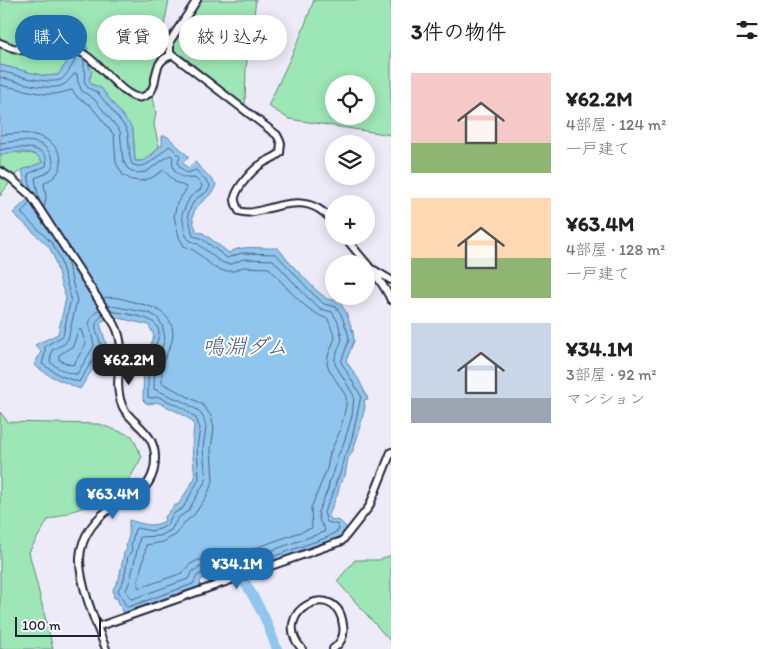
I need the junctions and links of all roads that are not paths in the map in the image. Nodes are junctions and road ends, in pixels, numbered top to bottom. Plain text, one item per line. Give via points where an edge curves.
1 (197, 0) edge
2 (0, 43) edge
3 (170, 55) junction
4 (0, 171) edge
5 (325, 213) edge
6 (352, 245) edge
7 (360, 255) edge
8 (375, 270) edge
9 (375, 274) edge
10 (391, 280) edge
11 (391, 300) edge
12 (391, 452) edge
13 (98, 627) junction
14 (106, 649) edge
15 (302, 649) edge
16 (333, 649) edge

1 - 3 street via 170,42
2 - 3 street via 36,53 71,50 82,53 134,98 150,92 158,64
3 - 5 street via 277,135 281,143 280,153 250,173 235,197 240,211 248,213 300,203
4 - 13 street via 31,196 119,333 122,348 119,397 122,405 150,437 155,452 154,472 144,489 109,509 88,531 82,544 80,571
6 - 7 street
8 - 10 street
9 - 11 street
12 - 13 street via 369,507 342,541
13 - 14 street
15 - 16 street via 295,638 294,621 302,607 317,601 327,602 338,611 343,624 340,642

